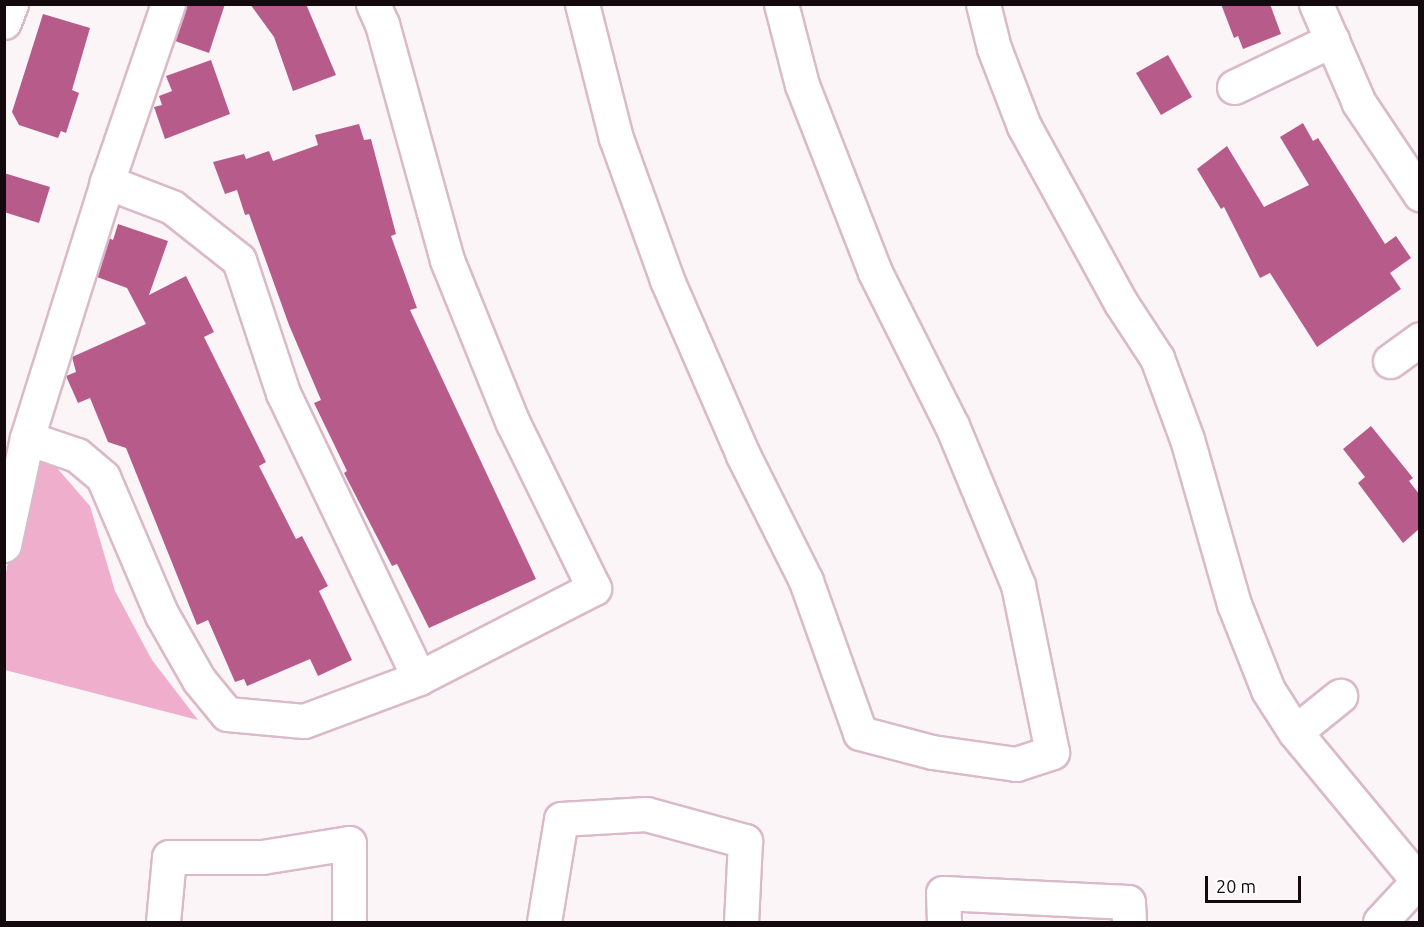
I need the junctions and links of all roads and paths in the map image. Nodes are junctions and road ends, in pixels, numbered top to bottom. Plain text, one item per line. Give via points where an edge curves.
1 (11, 4) edge
2 (168, 4) edge
3 (373, 4) edge
4 (582, 4) edge
5 (781, 4) edge
6 (983, 4) edge
7 (1316, 4) edge
8 (4, 22) edge
9 (1332, 40) junction
10 (1234, 87) dead end
11 (107, 182) junction
12 (1419, 194) edge
13 (1419, 339) edge
14 (1390, 361) dead end
15 (27, 438) junction
16 (4, 545) edge
17 (419, 678) junction
18 (1340, 696) dead end
19 (1295, 732) junction
20 (1419, 882) edge
21 (163, 922) edge
22 (350, 922) edge
23 (544, 922) edge
24 (741, 922) edge
25 (944, 922) edge
26 (1129, 922) edge
27 (1380, 922) edge

1 - 8 street
2 - 11 street
3 - 17 street via 447,260 513,423 594,588
4 - 5 street via 616,138 667,280 743,455 806,581 860,733 932,752 1016,764 1052,752 1018,585 952,426 875,272 802,86
6 - 19 street via 994,48 1024,126 1121,303 1157,357 1187,439 1234,604 1268,690
7 - 9 street
9 - 10 street
9 - 12 street via 1359,103
11 - 15 street
11 - 17 street via 172,207 239,260 284,393
13 - 14 street
15 - 16 street
15 - 17 street via 76,455 102,477 162,615 199,680 227,714 304,721
18 - 19 street
19 - 20 street
20 - 27 street
21 - 22 street via 169,857 262,857 349,843
23 - 24 street via 561,819 646,814 745,841
25 - 26 street via 943,894 1128,902

